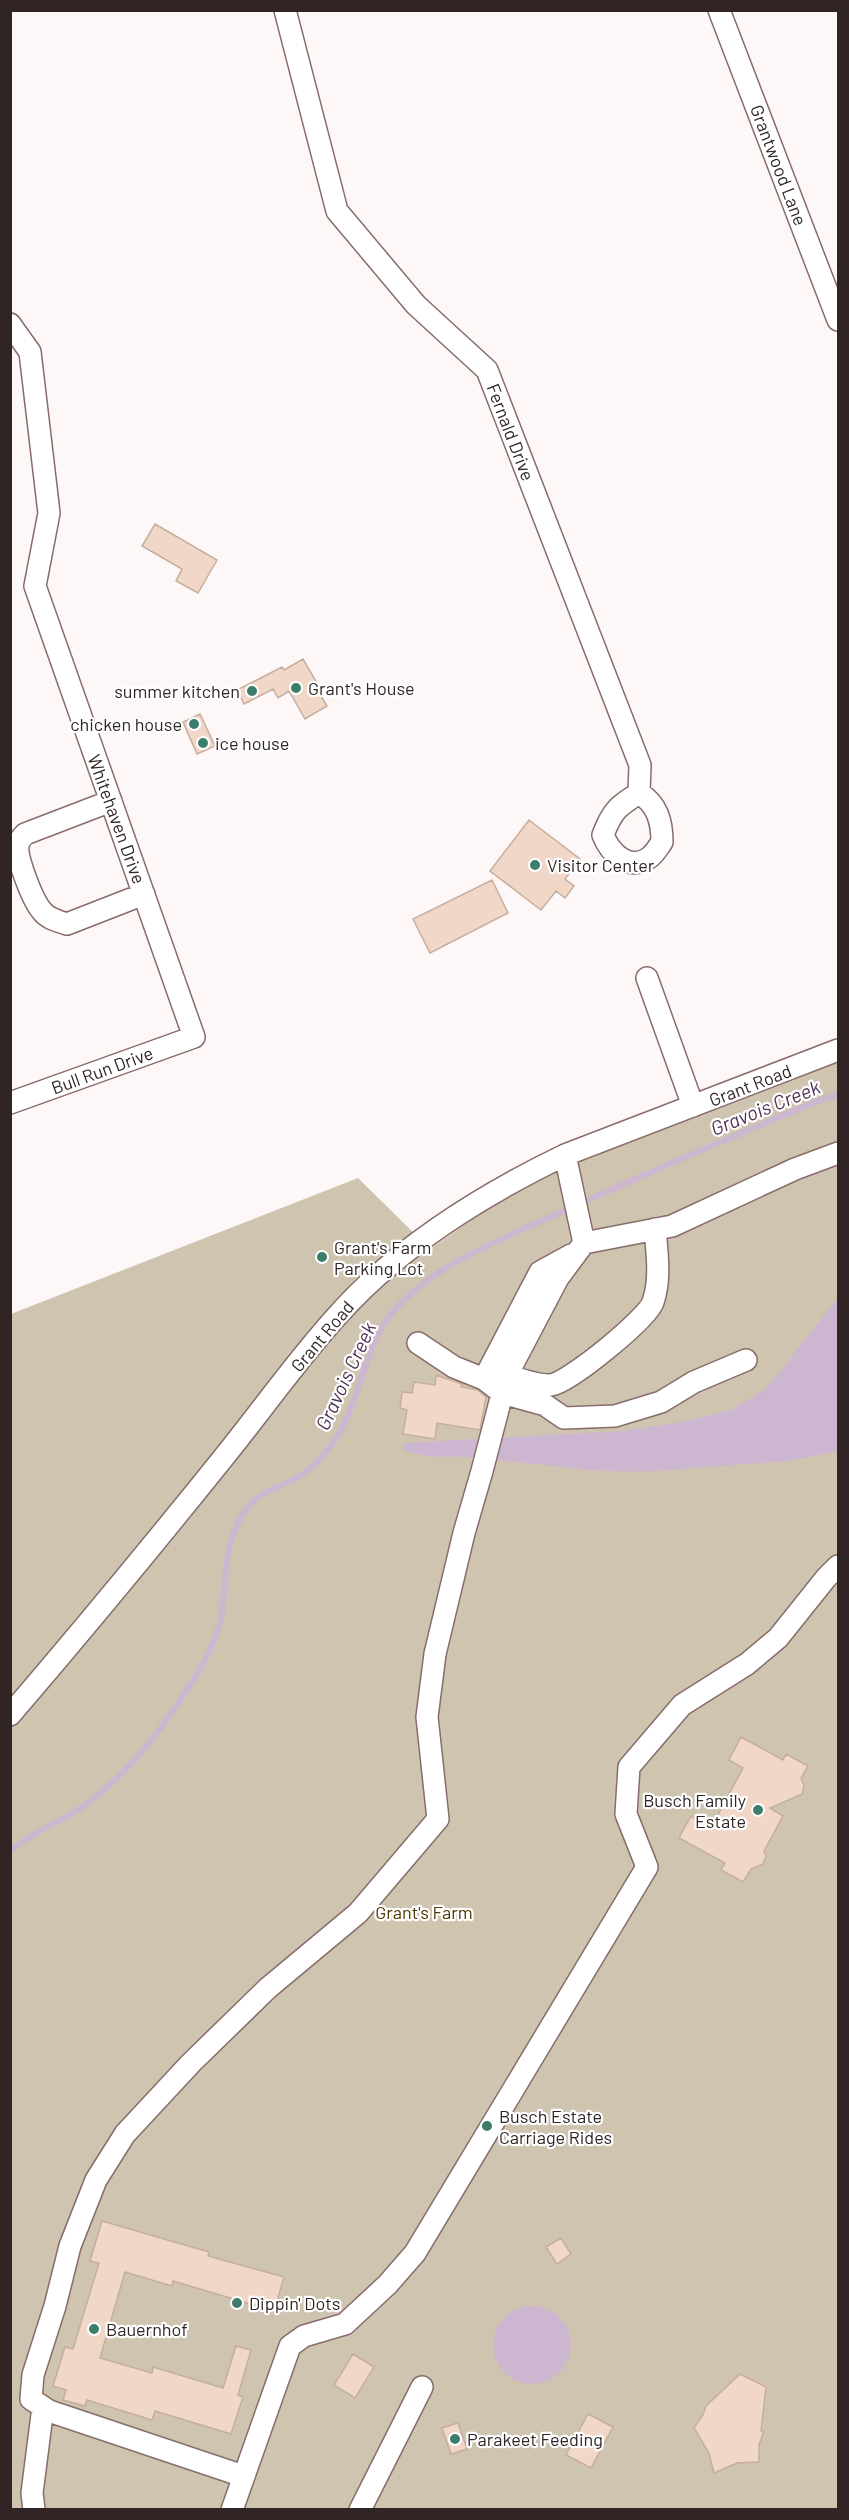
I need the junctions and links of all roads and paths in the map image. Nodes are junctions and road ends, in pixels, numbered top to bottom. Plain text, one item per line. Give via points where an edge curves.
1 (285, 10) edge
2 (719, 10) edge
3 (838, 320) edge
4 (10, 324) edge
5 (639, 793) dead end
6 (111, 801) junction
7 (144, 894) junction
8 (647, 978) dead end
9 (194, 1037) joint
10 (838, 1050) edge
11 (10, 1103) edge
12 (693, 1106) junction
13 (838, 1153) edge
14 (565, 1155) junction
15 (655, 1229) junction
16 (580, 1248) junction
17 (418, 1343) dead end
18 (746, 1360) dead end
19 (484, 1379) junction
20 (504, 1384) junction
21 (838, 1566) edge
22 (10, 1715) edge
23 (422, 2387) dead end
24 (43, 2407) junction
25 (243, 2476) junction
26 (34, 2510) edge
27 (232, 2510) edge
28 (360, 2510) edge

1 - 5 street, Fernald Drive via 337,211 416,305 488,370 640,765
2 - 3 street, Grantwood Lane
4 - 6 street, Whitehaven Drive via 30,352 49,513 35,586
6 - 7 street, Whitehaven Drive
6 - 7 street via 25,834 18,843 18,852 27,882 42,911 67,924
7 - 9 street, Whitehaven Drive
8 - 12 street
9 - 11 street, Bull Run Drive
10 - 12 street, Grant Road
12 - 14 street, Grant Road
13 - 15 street via 672,1226
14 - 16 street via 579,1222
14 - 22 street, Grant Road via 462,1210 390,1266 337,1315
15 - 16 street
15 - 20 street via 658,1286 652,1306 594,1361 565,1381 550,1385
16 - 19 street via 540,1272
16 - 20 street via 558,1278
17 - 19 street via 454,1367
18 - 20 street via 694,1382 661,1402 615,1416 564,1418
19 - 20 street
20 - 24 street via 435,1654 427,1717 438,1819 358,1913 268,1988 125,2134 96,2180 70,2246 33,2375 31,2399
21 - 25 street via 778,1638 747,1665 682,1705 629,1767 626,1814 647,1866 416,2253 345,2324 304,2336 290,2346
23 - 28 street
24 - 25 street
24 - 26 street via 32,2493
25 - 27 street

